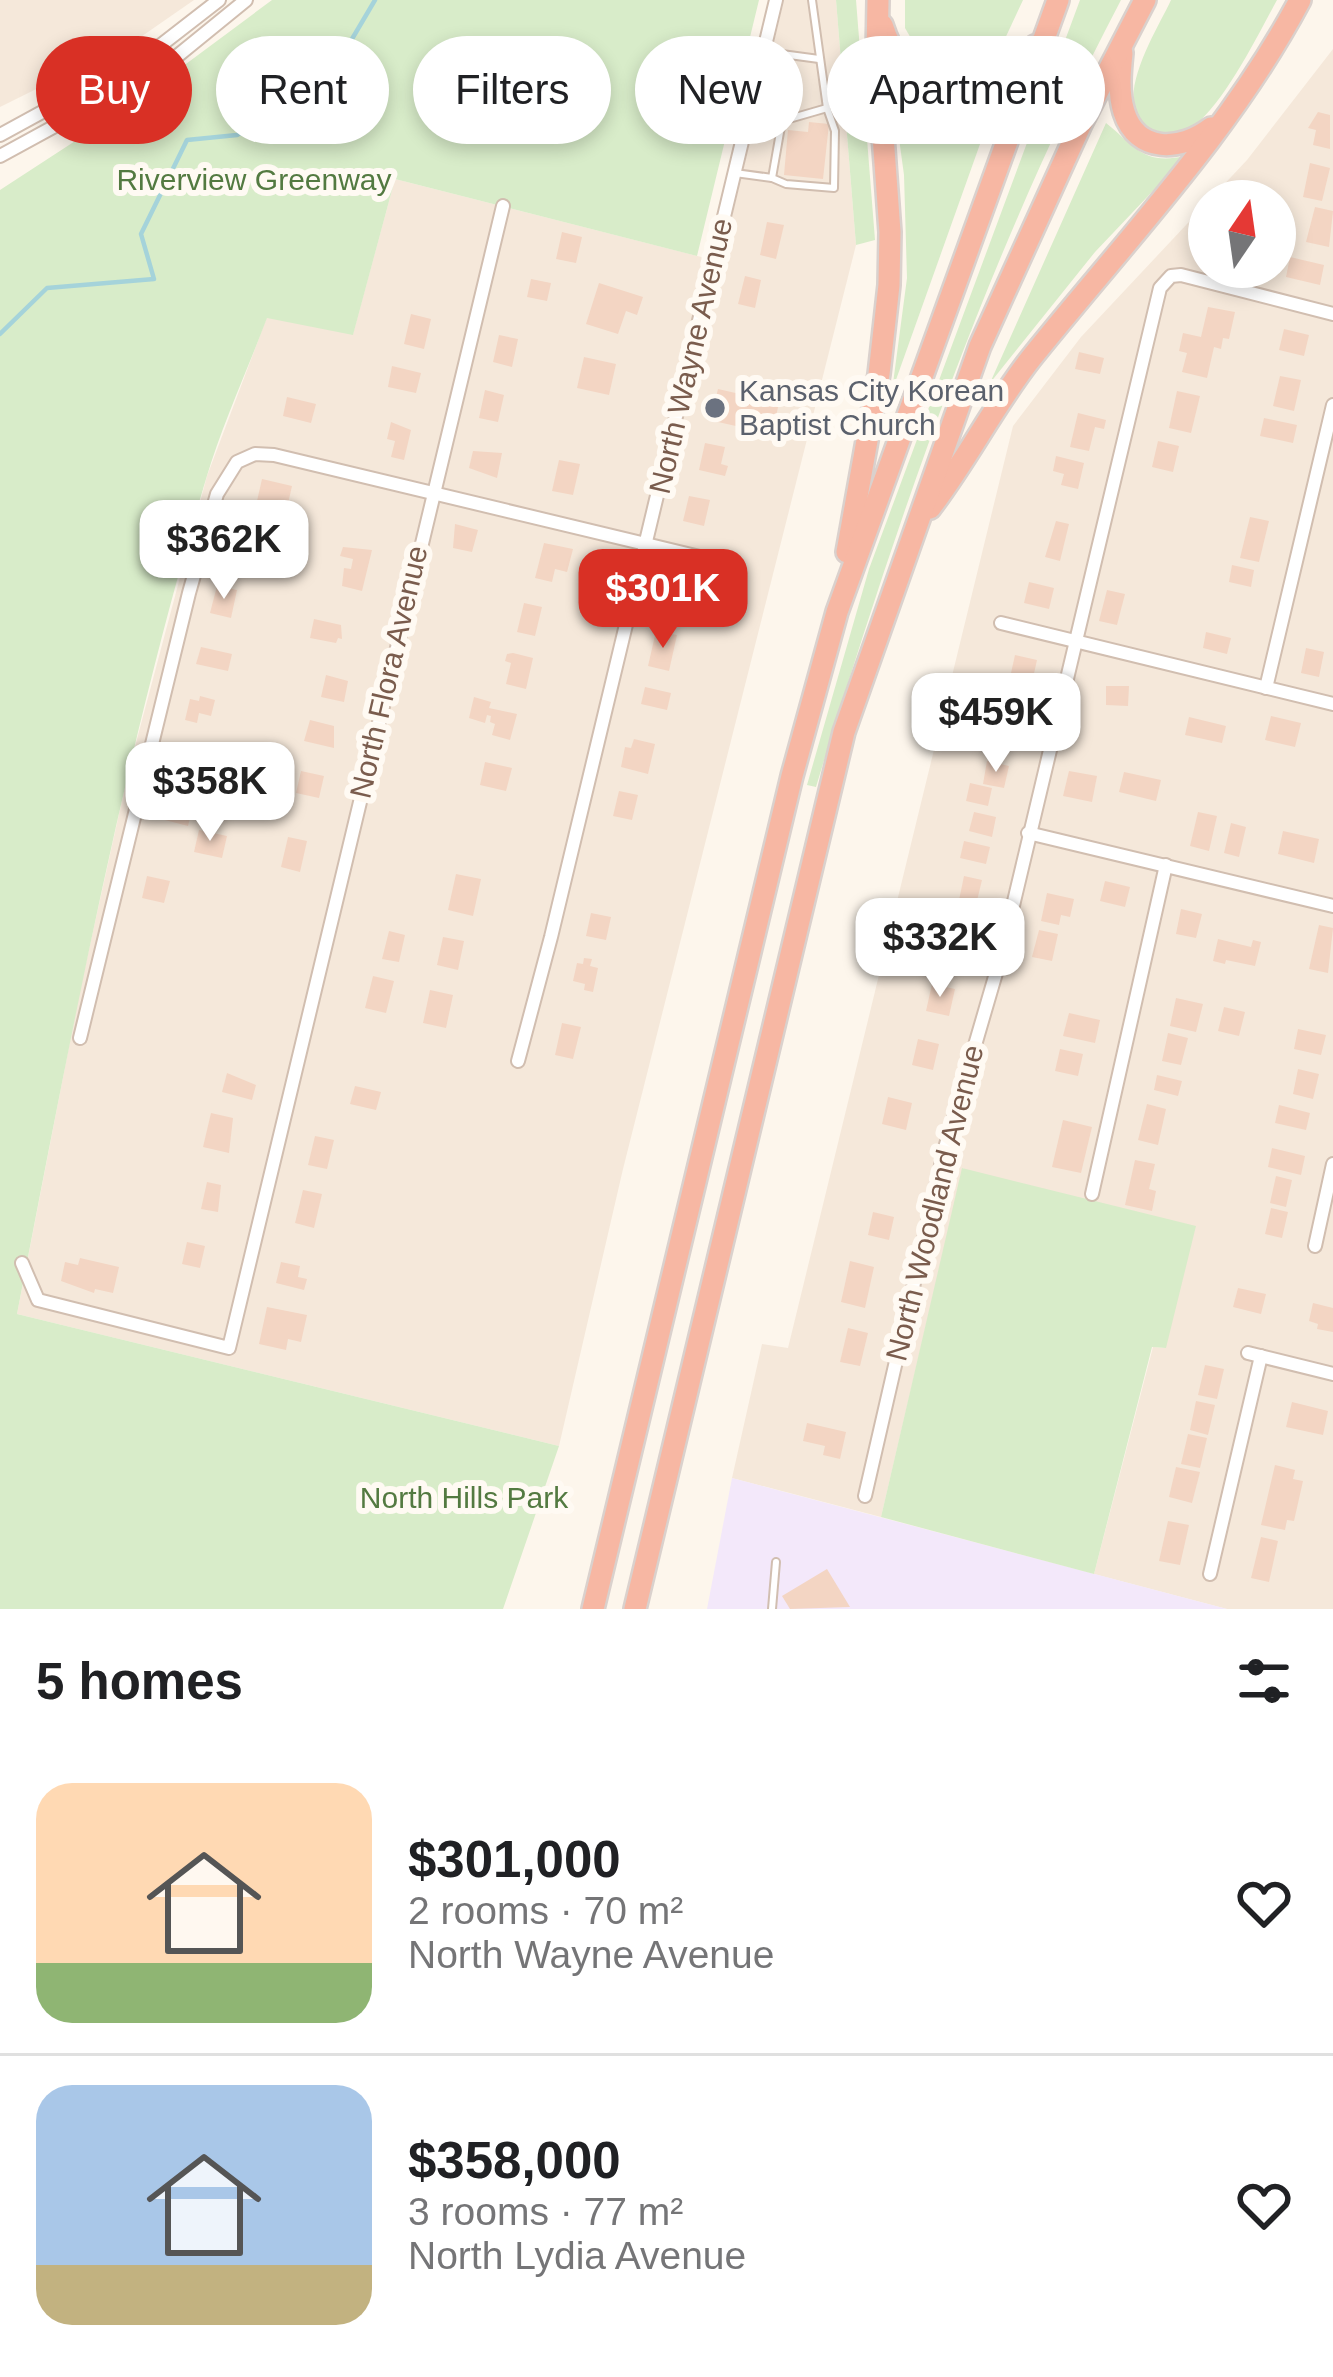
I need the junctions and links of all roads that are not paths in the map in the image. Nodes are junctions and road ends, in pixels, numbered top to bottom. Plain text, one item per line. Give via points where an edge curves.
1 (219, 0) edge
2 (246, 0) edge
3 (776, 0) edge
4 (812, 0) edge
5 (1058, 0) edge
6 (1145, 0) edge
7 (1300, 0) edge
8 (878, 6) edge
9 (1047, 31) junction
10 (768, 36) edge
11 (1123, 42) junction
12 (803, 57) edge
13 (820, 59) junction
14 (826, 108) junction
15 (803, 115) edge
16 (1226, 117) junction
17 (0, 135) edge
18 (742, 144) edge
19 (778, 144) edge
20 (0, 156) edge
21 (735, 172) junction
22 (772, 178) junction
23 (503, 206) dead end
24 (1333, 314) edge
25 (1333, 405) edge
26 (431, 493) junction
27 (915, 528) junction
28 (646, 544) junction
29 (729, 564) dead end
30 (836, 612) junction
31 (1001, 623) dead end
32 (1076, 641) junction
33 (1265, 688) junction
34 (1333, 704) edge
35 (1028, 833) junction
36 (1166, 866) junction
37 (1333, 906) edge
38 (80, 1038) dead end
39 (518, 1061) dead end
40 (1333, 1164) edge
41 (1092, 1193) dead end
42 (1315, 1246) dead end
43 (22, 1263) dead end
44 (1333, 1374) edge
45 (866, 1496) dead end
46 (776, 1562) dead end
47 (1210, 1574) dead end
48 (592, 1609) edge
49 (635, 1609) edge
50 (772, 1609) edge

1 - 17 street via 135,62
2 - 20 street via 165,66
3 - 10 street, North Wayne Avenue
4 - 13 lane
5 - 9 highway
6 - 11 highway
7 - 16 highway
8 - 9 highway via 905,74 943,95 999,83
8 - 30 highway via 889,285
9 - 30 highway
11 - 16 highway via 1122,102 1143,138 1187,144
11 - 27 highway via 980,346
12 - 13 lane
13 - 14 lane
14 - 15 lane
14 - 22 lane via 836,131 834,188
16 - 27 highway via 999,400
18 - 21 street, North Wayne Avenue
19 - 22 lane
21 - 22 lane
21 - 28 street, North Wayne Avenue
23 - 26 street, North Flora Avenue
24 - 32 street, North Woodland Avenue via 1181,275 1165,282
25 - 33 street
26 - 28 street
26 - 38 street via 264,453 230,469 189,592
26 - 43 street, North Flora Avenue via 229,1348 38,1300
27 - 49 highway via 844,732
28 - 29 street
28 - 39 street, North Wayne Avenue
30 - 48 highway
31 - 32 street
32 - 33 street
32 - 35 street, North Woodland Avenue
33 - 34 street
35 - 36 street
35 - 45 street, North Woodland Avenue
36 - 37 street
36 - 41 street
40 - 42 street
44 - 47 street via 1255,1354
46 - 50 lane

